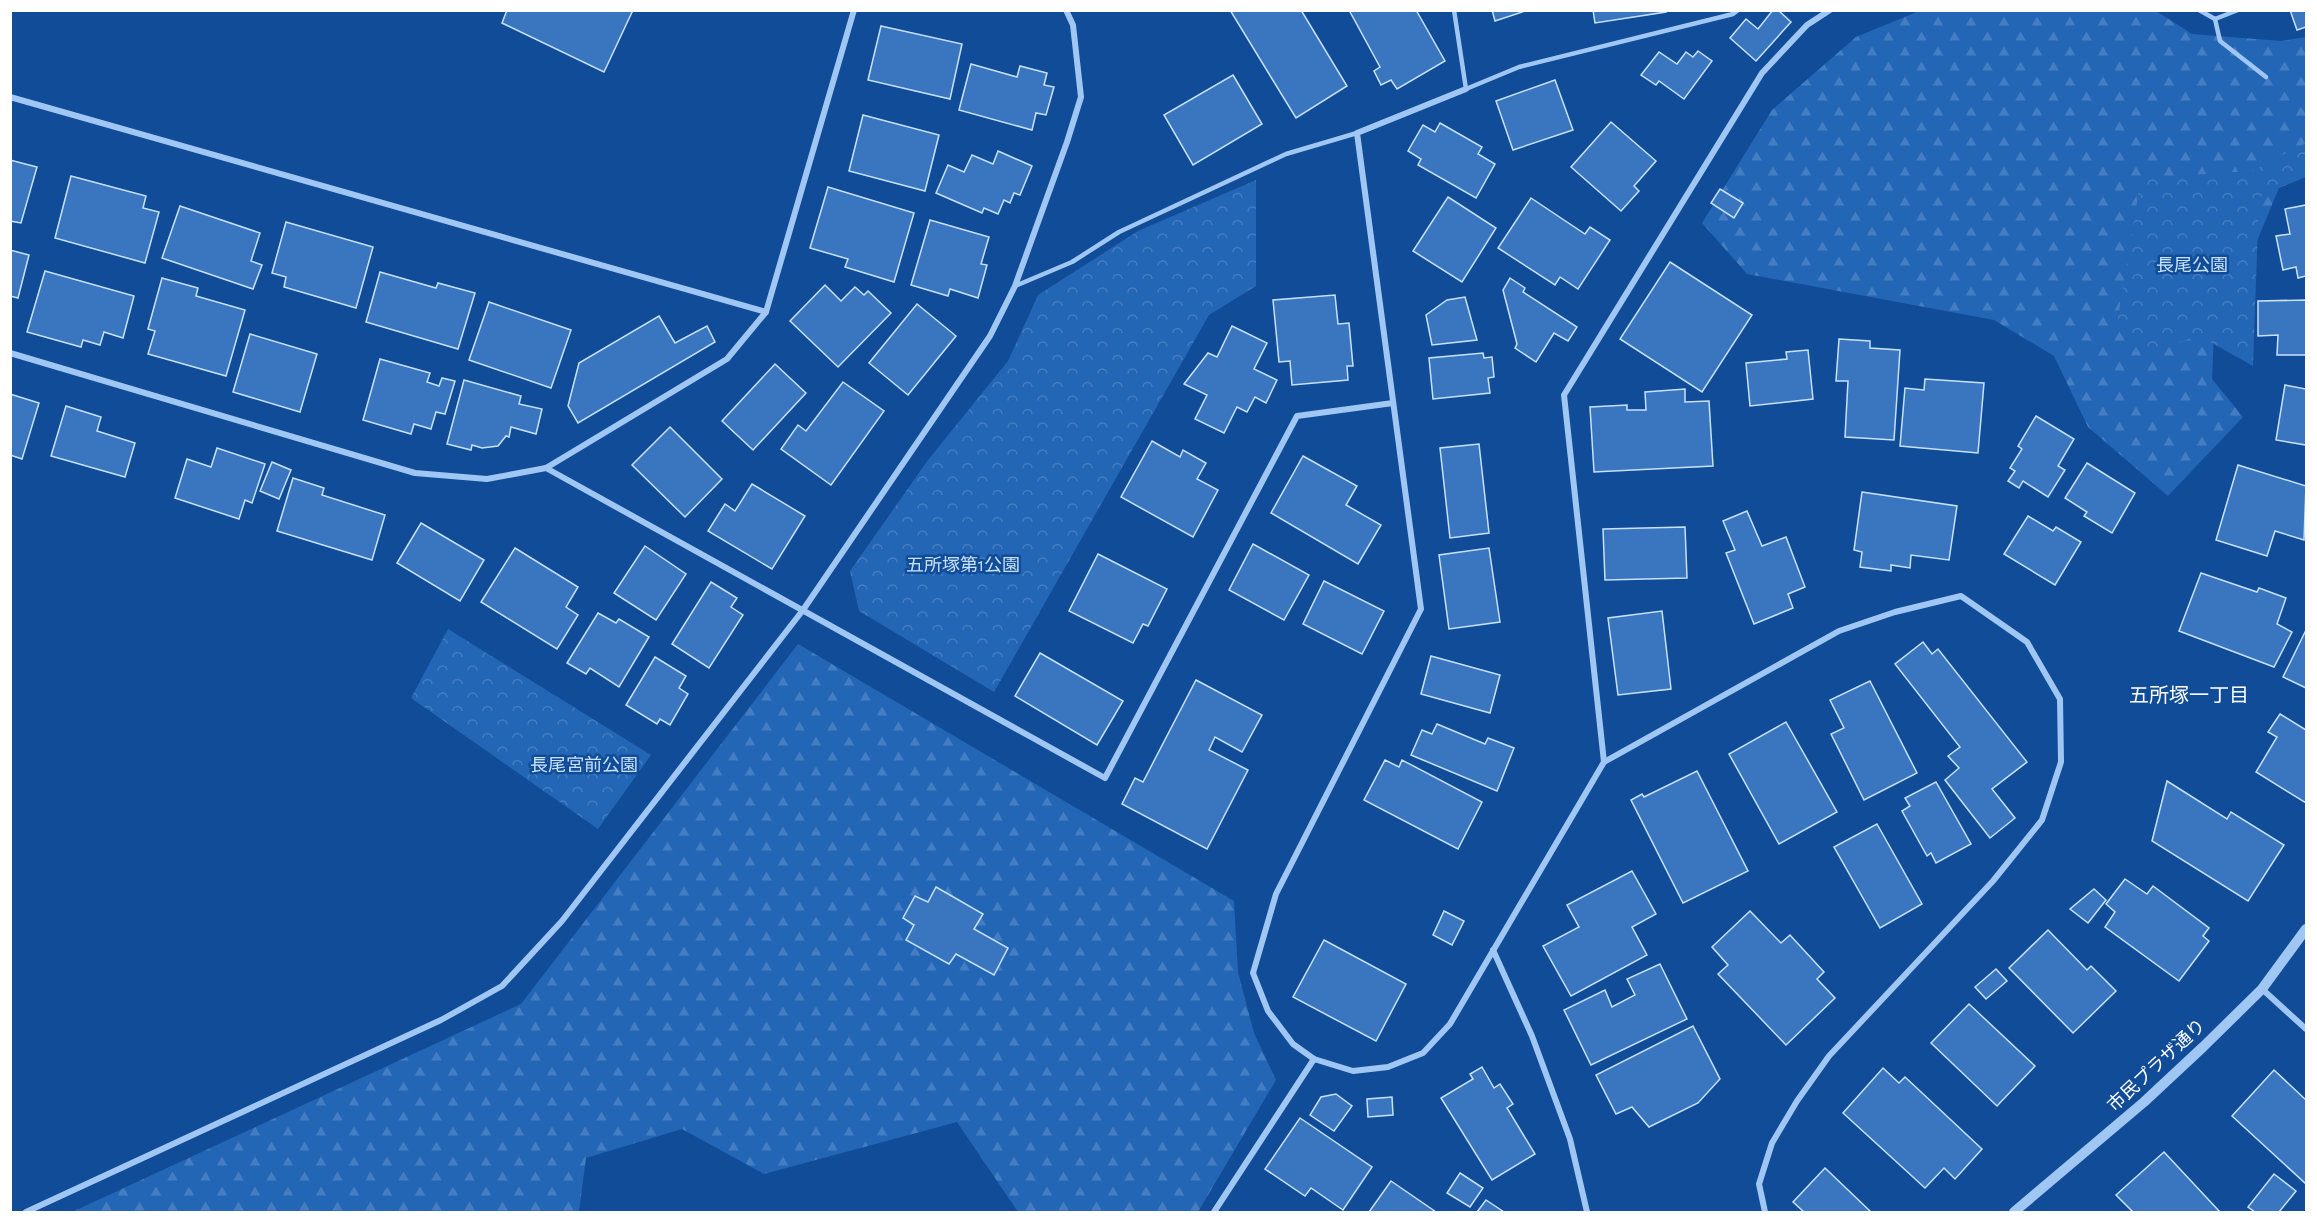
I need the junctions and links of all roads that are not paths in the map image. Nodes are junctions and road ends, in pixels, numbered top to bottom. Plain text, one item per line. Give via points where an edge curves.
1 (854, 10) edge
2 (1066, 10) edge
3 (1454, 10) edge
4 (1738, 10) edge
5 (1830, 10) edge
6 (2199, 10) edge
7 (2238, 10) edge
8 (2215, 19) junction
9 (2266, 77) dead end
10 (1466, 89) junction
11 (10, 96) edge
12 (1357, 133) junction
13 (1015, 286) junction
14 (766, 312) junction
15 (10, 353) edge
16 (1393, 403) junction
17 (546, 468) junction
18 (803, 610) junction
19 (1604, 762) junction
20 (2307, 929) edge
21 (1493, 950) junction
22 (2262, 989) junction
23 (2307, 1029) edge
24 (1314, 1059) junction
25 (26, 1212) edge
26 (1214, 1212) edge
27 (1587, 1212) edge
28 (1765, 1212) edge
29 (2014, 1212) edge

1 - 14 street
2 - 13 street via 1073,25 1081,97
3 - 10 lane
4 - 10 lane via 1519,67
5 - 19 street via 1807,26 1762,73 1564,395
6 - 8 lane
7 - 8 lane
8 - 9 lane via 2220,41
10 - 12 street
11 - 14 street
12 - 13 lane via 1287,154 1119,232 1072,262
12 - 16 street
13 - 18 street via 990,336
14 - 17 street via 727,359
15 - 17 street via 415,473 487,479
16 - 18 street via 1297,416 1105,778
16 - 24 street via 1421,609 1276,894 1253,973 1268,1011 1293,1044
17 - 18 street
18 - 25 street via 562,921 502,986 441,1020
19 - 21 street
19 - 28 street via 1839,631 1961,596 2026,642 2060,699 2061,762 2042,820 1994,881 1829,1056 1797,1101 1772,1143 1759,1184
20 - 22 street, 市民プラザ通り
21 - 24 street via 1450,1024 1423,1053 1388,1066 1353,1071
21 - 27 street via 1532,1036 1570,1139
22 - 23 street
22 - 29 street, 市民プラザ通り via 2144,1102
24 - 26 street

